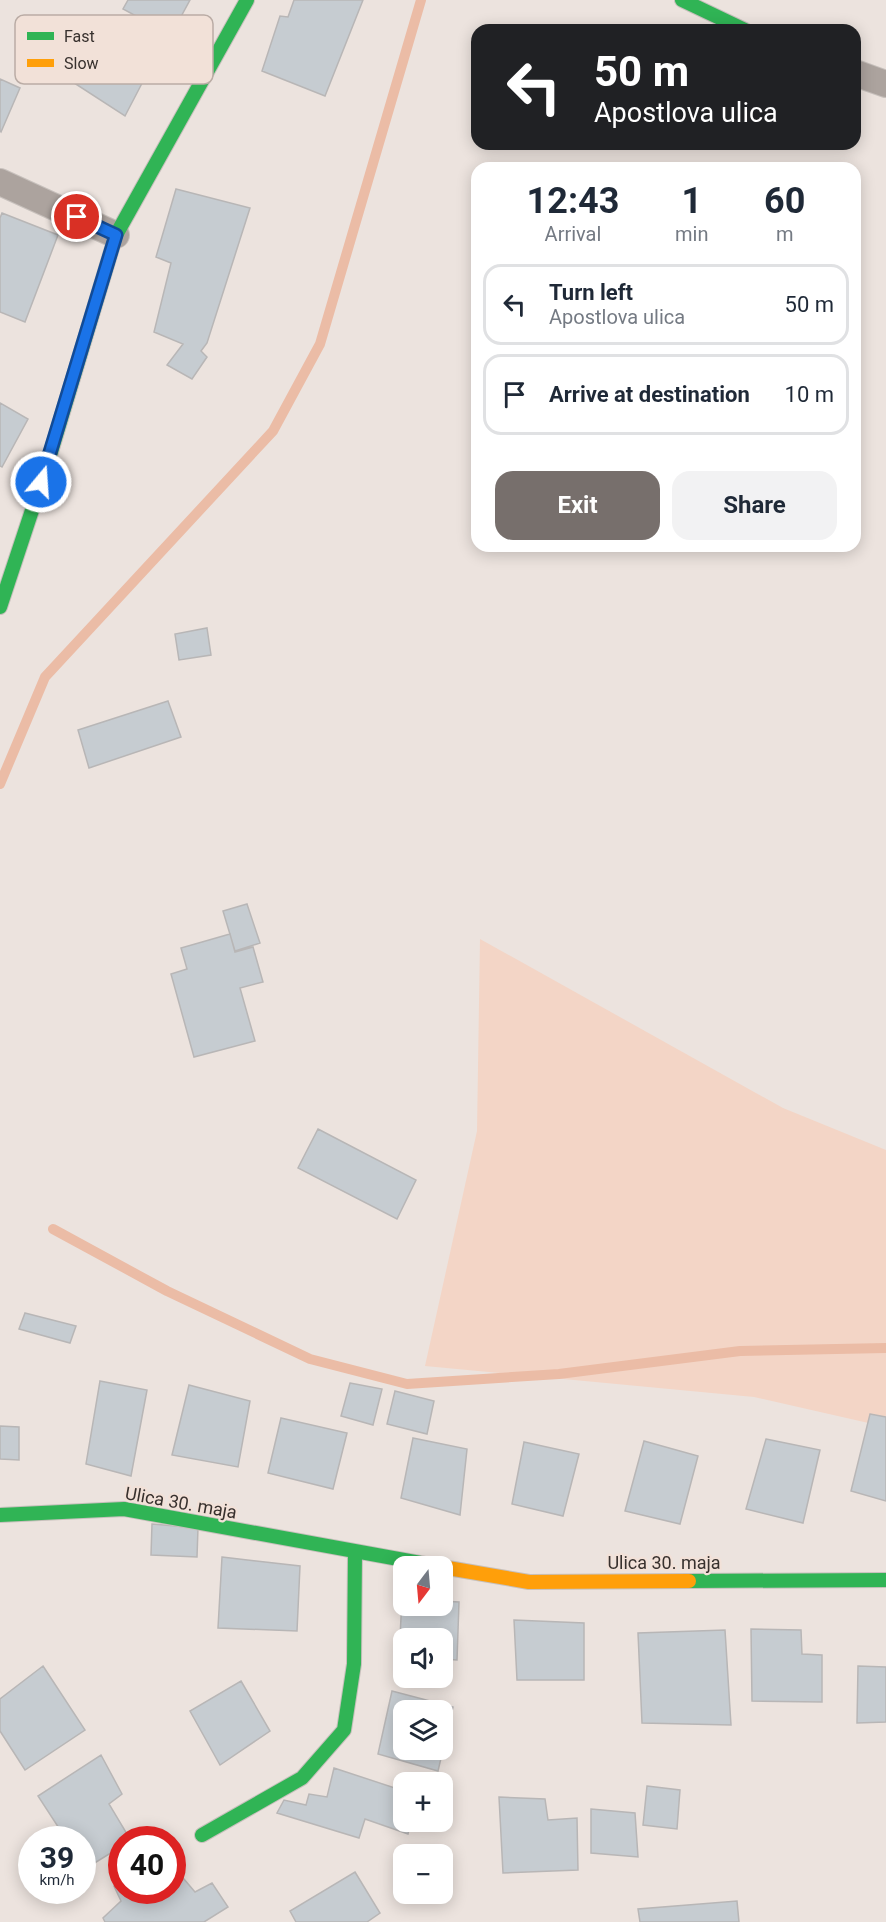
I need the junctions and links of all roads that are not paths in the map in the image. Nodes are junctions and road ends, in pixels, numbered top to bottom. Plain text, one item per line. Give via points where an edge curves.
1 (247, 0) edge
2 (682, 0) edge
3 (732, 24) edge
4 (213, 61) edge
5 (861, 75) edge
6 (200, 84) edge
7 (886, 84) edge
8 (0, 182) edge
9 (116, 235) junction
10 (7, 564) edge
11 (0, 607) edge
12 (0, 1515) edge
13 (355, 1552) junction
14 (393, 1558) edge
15 (453, 1569) edge
16 (886, 1580) edge
17 (202, 1835) dead end

1 - 4 street
2 - 3 street
5 - 7 street
6 - 9 street
8 - 9 street
9 - 10 street via 48,462
10 - 11 street
12 - 13 street, Ulica 30. maja via 124,1509
13 - 14 street, Ulica 30. maja
13 - 17 street via 354,1664 344,1730 302,1778
15 - 16 street, Ulica 30. maja via 529,1581

